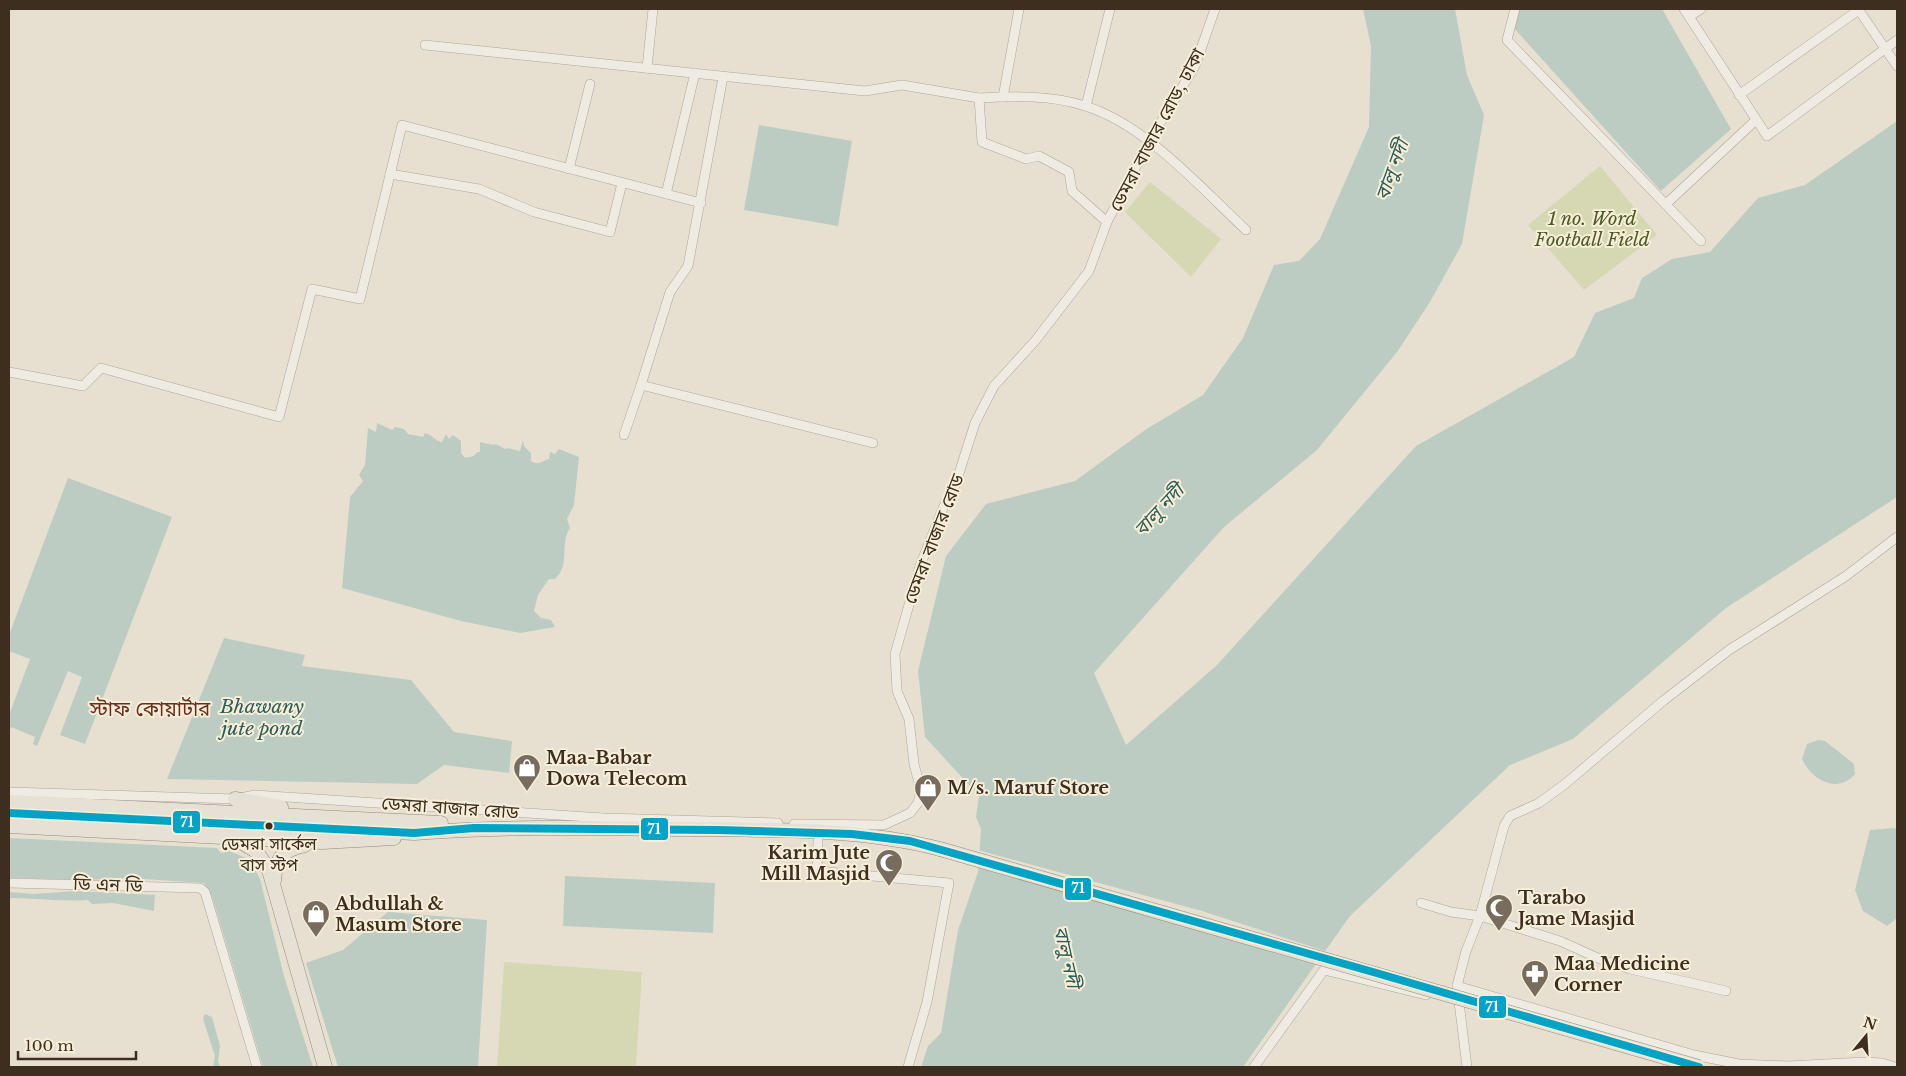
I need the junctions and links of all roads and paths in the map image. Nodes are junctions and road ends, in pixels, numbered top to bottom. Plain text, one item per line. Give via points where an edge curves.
1 (653, 9) edge
2 (1019, 9) edge
3 (1110, 9) edge
4 (1215, 9) edge
5 (1515, 9) edge
6 (1701, 9) edge
7 (1859, 9) edge
8 (1687, 12) edge
9 (1897, 40) edge
10 (425, 45) dead end
11 (1886, 48) junction
12 (1897, 66) edge
13 (647, 68) junction
14 (695, 74) junction
15 (723, 77) junction
16 (590, 84) dead end
17 (1739, 94) junction
18 (1003, 97) junction
19 (979, 98) junction
20 (1086, 106) junction
21 (1756, 120) junction
22 (1150, 140) junction
23 (569, 169) junction
24 (390, 174) junction
25 (622, 183) junction
26 (666, 194) junction
27 (701, 203) junction
28 (1666, 204) junction
29 (1107, 222) junction
30 (1246, 230) dead end
31 (1701, 241) dead end
32 (9, 372) edge
33 (641, 385) junction
34 (624, 435) dead end
35 (873, 443) dead end
36 (1897, 537) edge
37 (9, 792) edge
38 (235, 799) junction
39 (9, 802) edge
40 (9, 813) edge
41 (334, 817) junction
42 (9, 826) edge
43 (474, 828) junction
44 (414, 833) junction
45 (232, 837) junction
46 (322, 842) junction
47 (818, 842) dead end
48 (9, 883) edge
49 (274, 884) junction
50 (1421, 902) dead end
51 (1480, 916) junction
52 (1457, 986) junction
53 (1726, 991) dead end
54 (1460, 1004) junction
55 (257, 1067) edge
56 (325, 1067) edge
57 (908, 1067) edge
58 (1254, 1067) edge
59 (1467, 1067) edge
60 (1699, 1067) edge
61 (1788, 1067) edge
62 (1894, 1067) edge

1 - 13 street
2 - 18 street
3 - 20 street
4 - 22 street, ডেমরা বাজার রোড, ঢাকা via 1195,66
5 - 28 street via 1507,40
6 - 8 street
7 - 11 street
7 - 17 street
8 - 17 street
9 - 11 street
10 - 13 street
11 - 12 street
11 - 21 street via 1767,136
13 - 14 street
14 - 15 street
14 - 26 street
15 - 19 street via 865,91 902,85
15 - 27 street
16 - 23 street
17 - 21 street
18 - 19 street
18 - 20 street via 1018,96
19 - 29 street via 982,142 1026,159 1040,156 1069,172 1072,191
20 - 22 street
21 - 28 street
22 - 29 street, ডেমরা বাজার রোড, ঢাকা
22 - 30 street
23 - 24 street via 402,125
23 - 25 street
24 - 25 street via 479,190 534,212 610,232
24 - 32 street via 360,299 312,290 279,417 102,368 83,386
25 - 26 street
26 - 27 street
27 - 33 street via 688,266 670,292
28 - 31 street
29 - 38 street, ডেমরা বাজার রোড via 1089,271 1035,341 994,386 975,423 954,489 920,566 895,654 897,690 909,719 914,764 921,790 918,803 910,813 884,825 804,824 604,818 255,795
33 - 34 street
33 - 35 street
36 - 51 street via 1846,576 1729,650 1565,784 1539,803 1510,816 1504,826
37 - 38 street, ডেমরা বাজার রোড
38 - 41 main road
39 - 41 main road
40 - 44 main road
41 - 43 main road
42 - 45 main road
43 - 44 main road
43 - 60 main road, bridge via 718,830 852,834 903,840
44 - 46 main road via 386,840
45 - 46 main road
45 - 49 main road via 248,844 262,856
46 - 49 main road via 293,847 281,855 274,870
47 - 57 street via 817,871 949,883 927,1002
48 - 55 street, ডি এন ডি via 200,888 205,892
49 - 56 main road
50 - 51 street via 1451,912
51 - 52 street via 1466,950
51 - 53 street via 1560,941 1600,959
52 - 54 street
52 - 61 street via 1694,1055 1739,1064
54 - 58 street via 1324,970
54 - 59 street
61 - 62 street via 1864,1062

